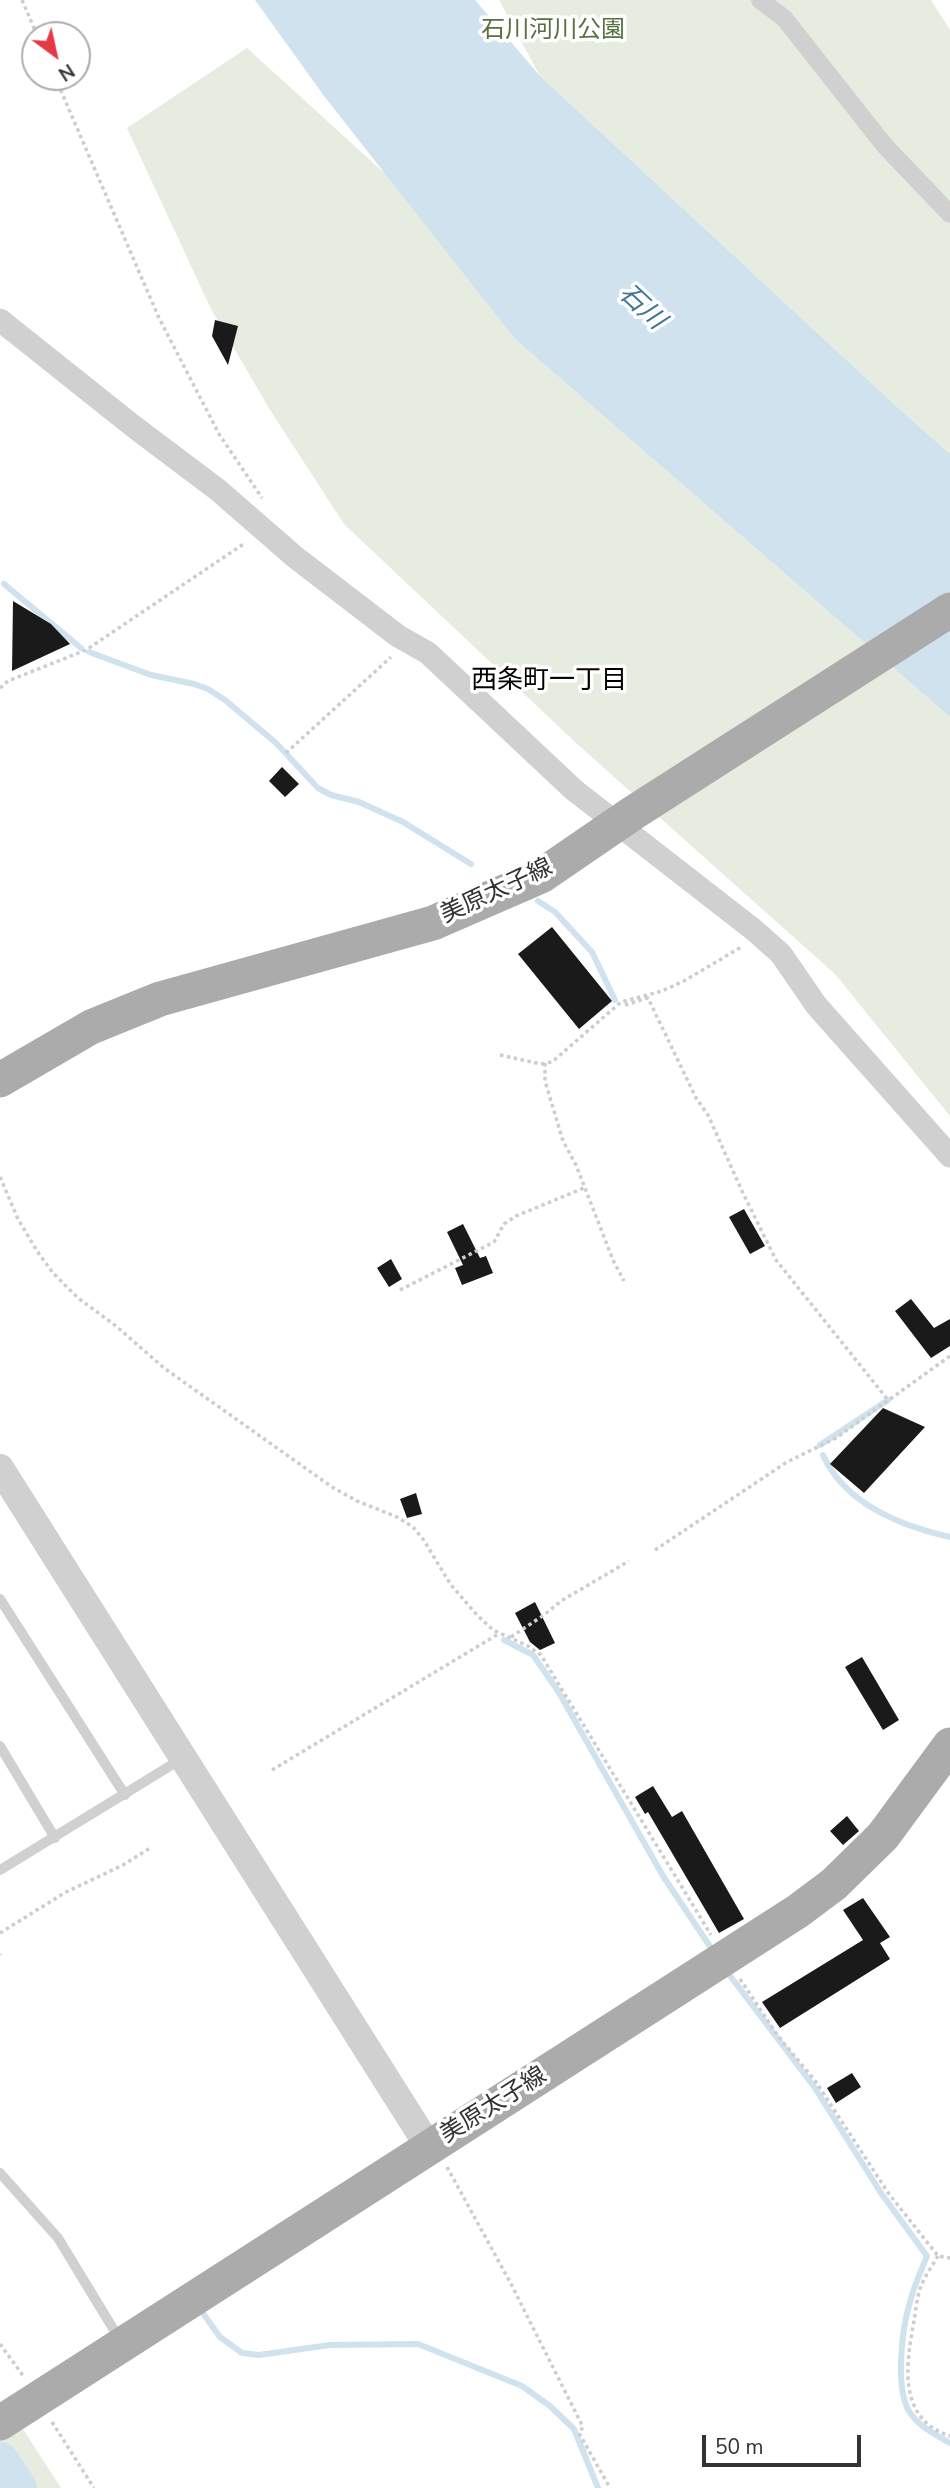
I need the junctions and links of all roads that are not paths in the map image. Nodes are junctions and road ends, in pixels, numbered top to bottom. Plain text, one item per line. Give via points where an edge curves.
1 (760, 0) edge
2 (950, 214) edge
3 (0, 320) edge
4 (950, 610) edge
5 (625, 819) junction
6 (0, 1080) edge
7 (950, 1156) edge
8 (0, 1468) edge
9 (0, 1599) edge
10 (950, 1745) edge
11 (0, 1746) edge
12 (183, 1758) junction
13 (125, 1795) junction
14 (55, 1838) junction
15 (0, 1870) edge
16 (429, 2147) junction
17 (0, 2173) edge
18 (123, 2346) junction
19 (0, 2423) edge

1 - 2 street via 784,19 885,146
3 - 5 street via 398,636 428,653 573,790
4 - 5 main road, 美原太子線
5 - 6 main road, 美原太子線 via 541,876 433,923 160,999 91,1027
5 - 7 street via 781,954 816,1005
8 - 12 street
9 - 13 lane
10 - 16 main road, 美原太子線 via 883,1836 834,1884
11 - 14 lane
12 - 13 lane
12 - 16 street
13 - 14 lane
14 - 15 lane
16 - 18 main road, 美原太子線
17 - 18 lane via 58,2238
18 - 19 main road, 美原太子線

